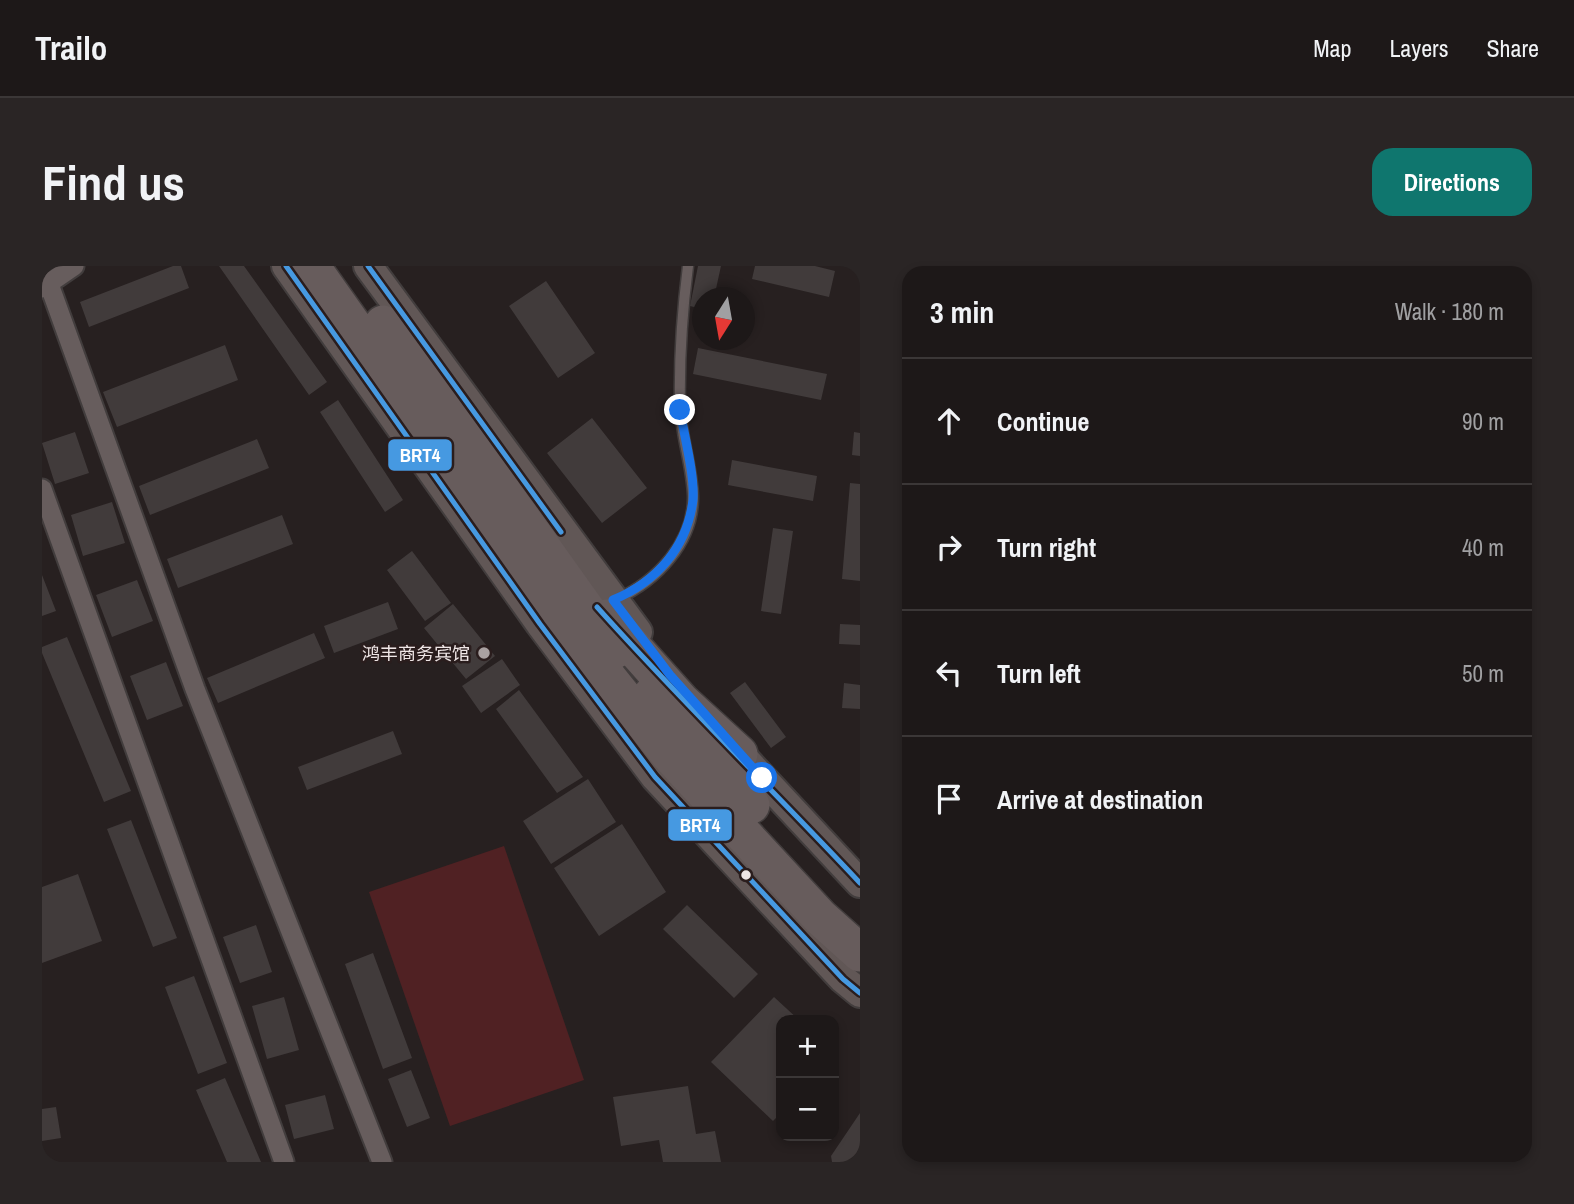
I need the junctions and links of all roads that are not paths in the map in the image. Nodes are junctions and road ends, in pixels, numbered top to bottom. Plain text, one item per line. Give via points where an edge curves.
1 (74, 266) edge
2 (286, 266) edge
3 (311, 266) edge
4 (342, 266) edge
5 (368, 266) edge
6 (688, 266) edge
7 (46, 286) edge
8 (42, 489) edge
9 (500, 532) junction
10 (564, 576) junction
11 (605, 604) junction
12 (577, 673) junction
13 (739, 754) joint
14 (844, 904) edge
15 (860, 953) edge
16 (860, 993) edge
17 (284, 1162) edge
18 (382, 1162) edge

1 - 7 street
2 - 12 main road
3 - 9 highway
4 - 10 highway
5 - 11 main road
6 - 11 lane via 679,334 680,410 693,498 684,540 661,570
7 - 18 street via 195,689
8 - 17 street
9 - 12 highway
9 - 14 highway via 556,614 668,754
10 - 11 highway
10 - 14 highway via 600,632 651,696
11 - 13 highway via 682,702
12 - 16 main road via 655,777
13 - 14 main road
14 - 15 highway

